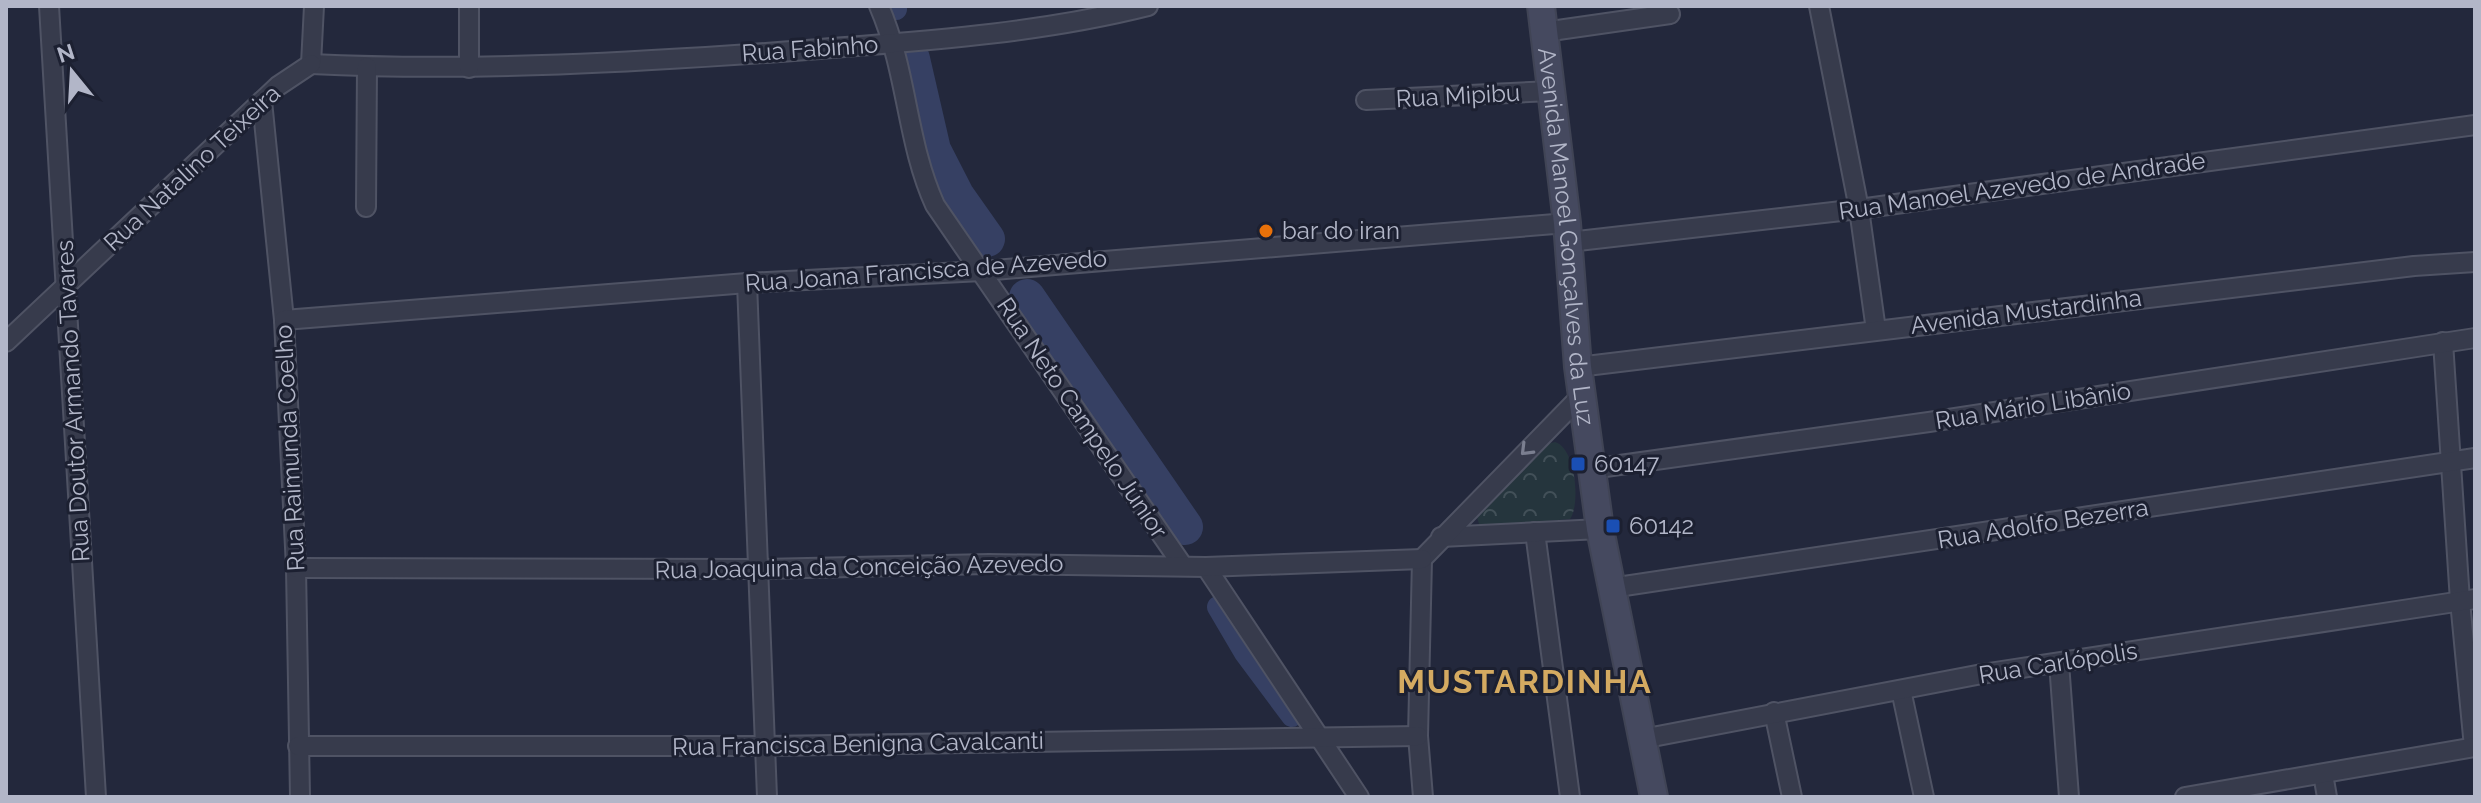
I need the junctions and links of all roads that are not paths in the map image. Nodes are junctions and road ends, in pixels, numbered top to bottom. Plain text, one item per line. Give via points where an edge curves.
1 (49, 6) edge
2 (314, 6) edge
3 (469, 6) edge
4 (879, 6) edge
5 (1148, 6) edge
6 (1819, 6) edge
7 (1670, 14) dead end
8 (1543, 19) edge
9 (894, 43) junction
10 (311, 64) junction
11 (367, 67) junction
12 (469, 68) junction
13 (1551, 91) junction
14 (1366, 100) dead end
15 (262, 101) junction
16 (2475, 125) edge
17 (366, 207) dead end
18 (1859, 209) junction
19 (1568, 233) junction
20 (2475, 262) edge
21 (982, 271) junction
22 (747, 283) junction
23 (66, 286) junction
24 (284, 320) junction
25 (1876, 330) junction
26 (2475, 338) edge
27 (6, 342) edge
28 (2443, 342) junction
29 (1578, 367) junction
30 (1582, 395) junction
31 (2475, 458) edge
32 (2449, 461) junction
33 (1591, 469) junction
34 (1600, 529) junction
35 (1535, 532) junction
36 (1441, 537) junction
37 (1422, 559) junction
38 (1183, 566) junction
39 (1206, 567) junction
40 (296, 568) junction
41 (761, 569) junction
42 (1611, 588) junction
43 (2467, 600) edge
44 (2059, 663) junction
45 (1901, 690) junction
46 (1774, 712) junction
47 (1418, 736) junction
48 (1319, 738) junction
49 (1642, 739) junction
50 (298, 746) junction
51 (767, 746) junction
52 (2475, 747) edge
53 (2323, 774) junction
54 (1649, 796) edge
55 (96, 797) edge
56 (300, 797) edge
57 (767, 797) edge
58 (1359, 797) edge
59 (1423, 797) edge
60 (1570, 797) edge
61 (1792, 797) edge
62 (1924, 797) edge
63 (2069, 797) edge
64 (2185, 797) edge
65 (2327, 797) edge

1 - 23 street, Rua Doutor Armando Tavares
2 - 10 street
3 - 12 street
4 - 9 street, Rua Neto Campelo Júnior
5 - 9 street, Rua Fabinho via 1051,26
6 - 18 street
7 - 8 street
8 - 13 main road, Avenida Manoel Gonçalves da Luz
9 - 12 street, Rua Fabinho
9 - 21 street, Rua Neto Campelo Júnior via 924,179 935,205
10 - 11 street, Rua Fabinho
10 - 15 street, Rua Natalino Teixeira
11 - 12 street, Rua Fabinho
11 - 17 street
13 - 14 street, Rua Mipibu
13 - 19 main road, Avenida Manoel Gonçalves da Luz
15 - 23 street, Rua Natalino Teixeira
15 - 24 street, Rua Raimunda Coelho
16 - 18 street, Rua Manoel Azevedo de Andrade
18 - 19 street, Rua Manoel Azevedo de Andrade
18 - 25 street
19 - 21 street, Rua Joana Francisca de Azevedo
19 - 29 main road, Avenida Manoel Gonçalves da Luz
20 - 25 street, Avenida Mustardinha
21 - 22 street, Rua Joana Francisca de Azevedo
21 - 38 street, Rua Neto Campelo Júnior
22 - 24 street, Rua Joana Francisca de Azevedo
22 - 41 street
23 - 27 street, Rua Natalino Teixeira
23 - 55 street, Rua Doutor Armando Tavares
24 - 40 street, Rua Raimunda Coelho
25 - 29 street, Avenida Mustardinha
26 - 28 street, Rua Mário Libânio
28 - 32 street
28 - 33 street, Rua Mário Libânio
29 - 30 main road, Avenida Manoel Gonçalves da Luz
30 - 33 main road, Avenida Manoel Gonçalves da Luz
30 -> 36 street
31 - 32 street, Rua Adolfo Bezerra
32 - 42 street, Rua Adolfo Bezerra
32 - 43 street
33 - 34 main road, Avenida Manoel Gonçalves da Luz
34 - 35 street
34 - 42 main road, Avenida Manoel Gonçalves da Luz
35 - 36 street
35 - 60 street
36 - 37 street
37 - 39 street, Rua Joaquina da Conceição Azevedo
37 - 47 street
38 - 39 street, Rua Joaquina da Conceição Azevedo
38 - 41 street, Rua Joaquina da Conceição Azevedo
39 - 48 street
40 - 41 street, Rua Joaquina da Conceição Azevedo
40 - 50 street, Rua Raimunda Coelho
41 - 51 street
42 - 49 main road, Avenida Manoel Gonçalves da Luz
43 - 44 street, Rua Carlópolis
43 - 52 street
44 - 45 street, Rua Carlópolis
44 - 63 street
45 - 46 street, Rua Carlópolis
45 - 62 street
46 - 49 street, Rua Carlópolis
46 - 61 street
47 - 48 street, Rua Francisca Benigna Cavalcanti
47 - 59 street
48 - 51 street, Rua Francisca Benigna Cavalcanti
48 - 58 street
49 - 54 main road, Avenida Manoel Gonçalves da Luz
50 - 51 street, Rua Francisca Benigna Cavalcanti
50 - 56 street, Rua Raimunda Coelho
51 - 57 street
52 - 53 street
53 - 64 street
53 - 65 street

